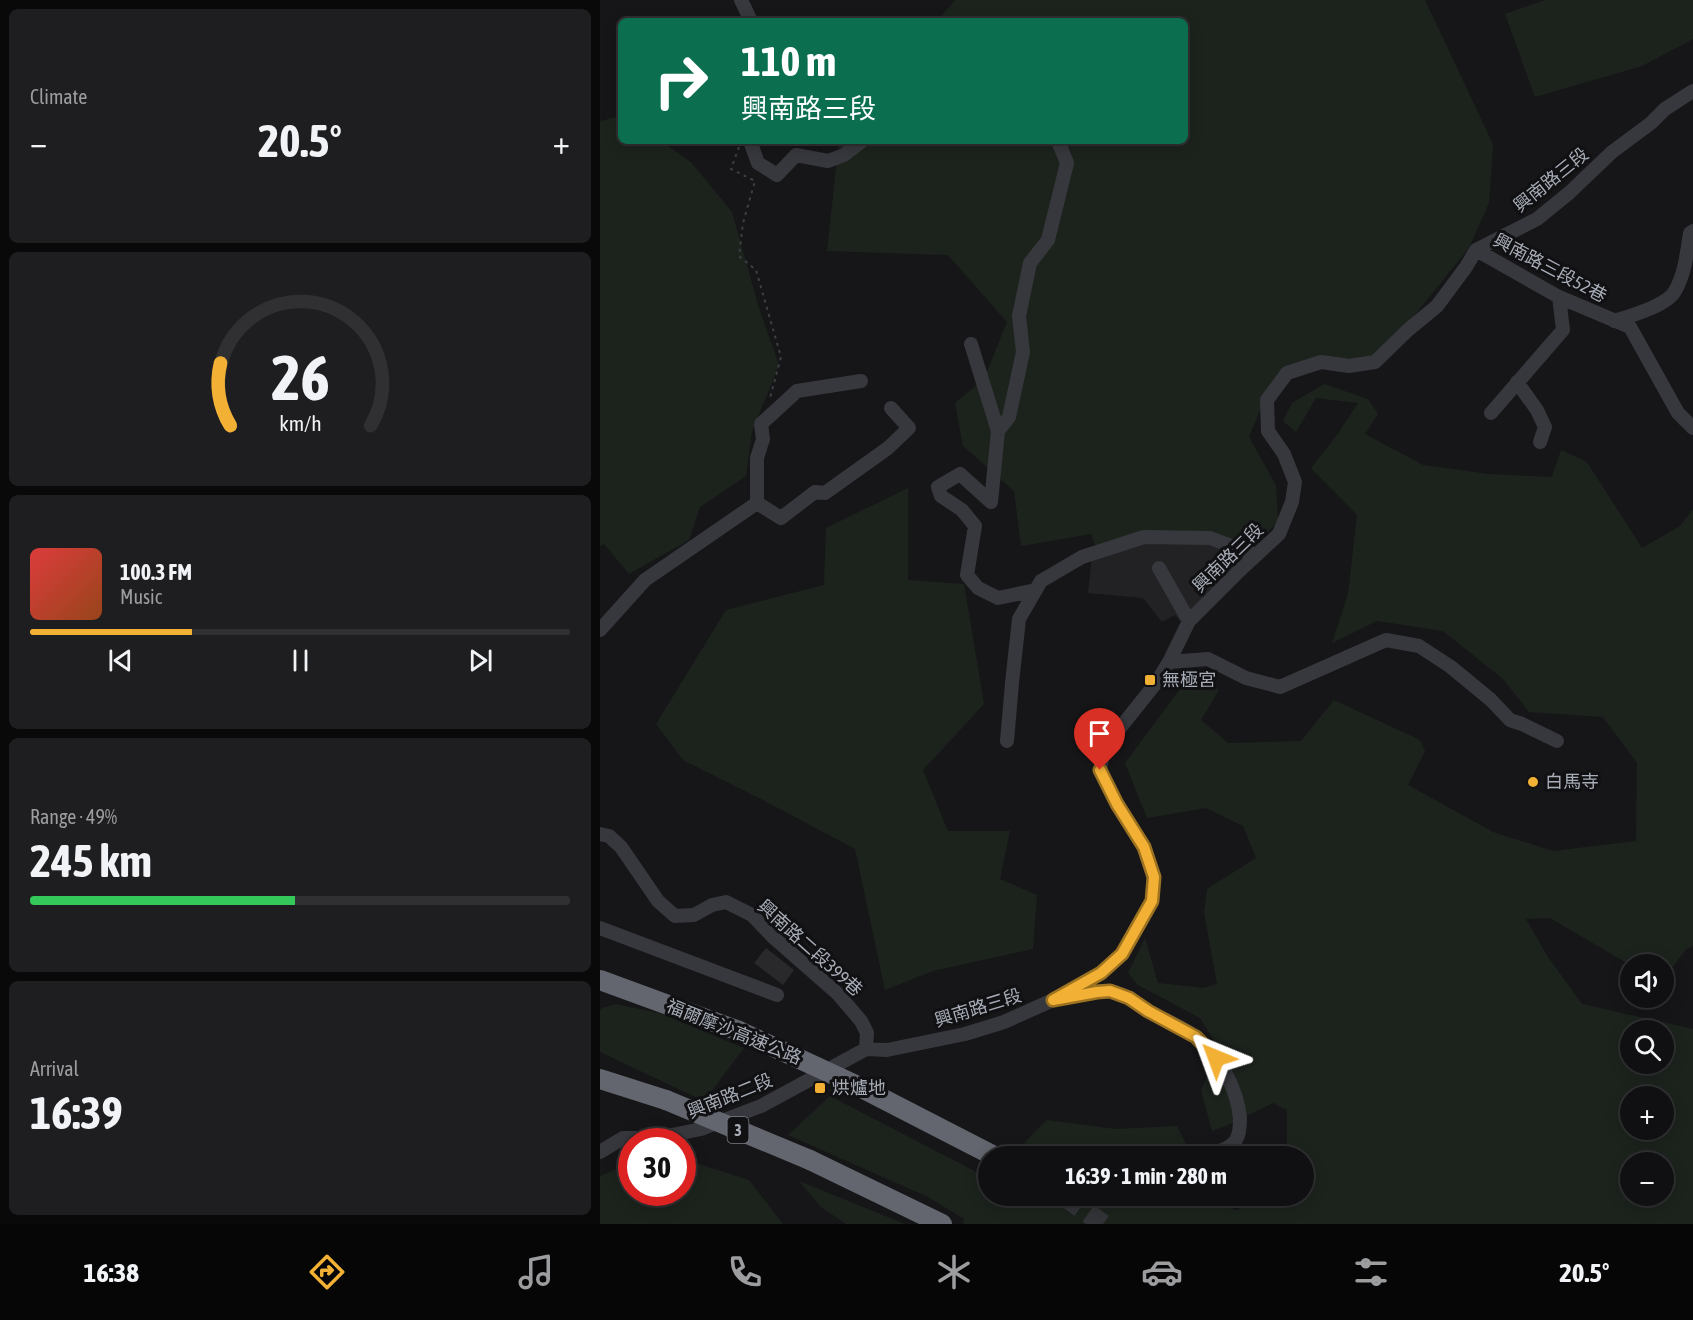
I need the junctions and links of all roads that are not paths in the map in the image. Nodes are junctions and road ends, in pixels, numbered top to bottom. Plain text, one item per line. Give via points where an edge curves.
1 (741, 0) edge
2 (750, 18) edge
3 (1688, 93) edge
4 (751, 144) edge
5 (858, 144) edge
6 (1059, 144) edge
7 (1693, 231) edge
8 (1476, 250) junction
9 (1559, 297) junction
10 (1614, 321) junction
11 (971, 344) dead end
12 (861, 381) dead end
13 (1517, 382) junction
14 (891, 408) dead end
15 (1491, 413) dead end
16 (1693, 428) edge
17 (998, 431) junction
18 (1540, 442) dead end
19 (757, 503) junction
20 (1256, 555) junction
21 (1159, 568) dead end
22 (1035, 590) junction
23 (1189, 621) junction
24 (600, 630) edge
25 (1169, 662) junction
26 (1007, 741) dead end
27 (1557, 741) dead end
28 (600, 834) edge
29 (600, 928) edge
30 (600, 980) edge
31 (777, 994) dead end
32 (1053, 1000) junction
33 (866, 1049) junction
34 (600, 1079) edge
35 (1231, 1146) edge
36 (978, 1148) edge
37 (600, 1152) edge
38 (942, 1224) edge

1 - 2 street
3 - 8 street, 興南路三段 via 1612,152 1537,219
4 - 5 street via 758,163 777,175 796,155 828,161
6 - 17 street via 1067,163 1048,240 1030,263 1019,316 1023,352 1008,417
7 - 10 street via 1675,293 1651,310
8 - 9 street, 興南路三段52巷
8 - 20 street, 興南路三段 via 1437,306 1375,362 1349,366 1322,362 1287,373 1267,400 1269,431 1295,482 1292,502 1279,534
9 - 10 street, 興南路三段52巷
9 - 13 street via 1563,330
10 - 16 street, 興南路三段52巷 via 1630,327 1678,413
11 - 17 street
12 - 19 street via 797,392 761,424
13 - 15 street
13 - 18 street via 1545,427
14 - 19 street via 909,428 833,488 825,493 815,492 781,518
17 - 22 street via 991,502 960,474 938,487 941,496 962,510 975,526 967,575 978,588 998,598
19 - 24 street via 645,580
20 - 22 street via 1210,538 1144,537 1082,557 1041,580
20 - 23 street, 興南路三段
21 - 23 street
22 - 26 street via 1019,619
23 - 25 street, 興南路三段
25 - 27 street via 1208,659 1246,678 1280,687 1386,640 1419,646 1451,667 1510,720
25 - 32 street, 興南路三段 via 1104,748 1100,770 1144,847 1154,877 1152,901 1122,954 1101,973
28 - 33 street, 興南路二段399巷 via 609,836 621,847 658,901 675,916 693,915 726,902 752,915 838,994 861,1021 867,1033
29 - 31 street
30 - 36 highway, 福爾摩沙高速公路, bridge via 739,1031
32 - 33 street, 興南路三段 via 965,1034 887,1050
32 - 35 street via 1110,991 1196,1037 1216,1058 1238,1103 1238,1139
33 - 37 street, 興南路二段 via 761,1106 702,1129 623,1138
34 - 38 highway, 3, bridge via 666,1100 810,1160

